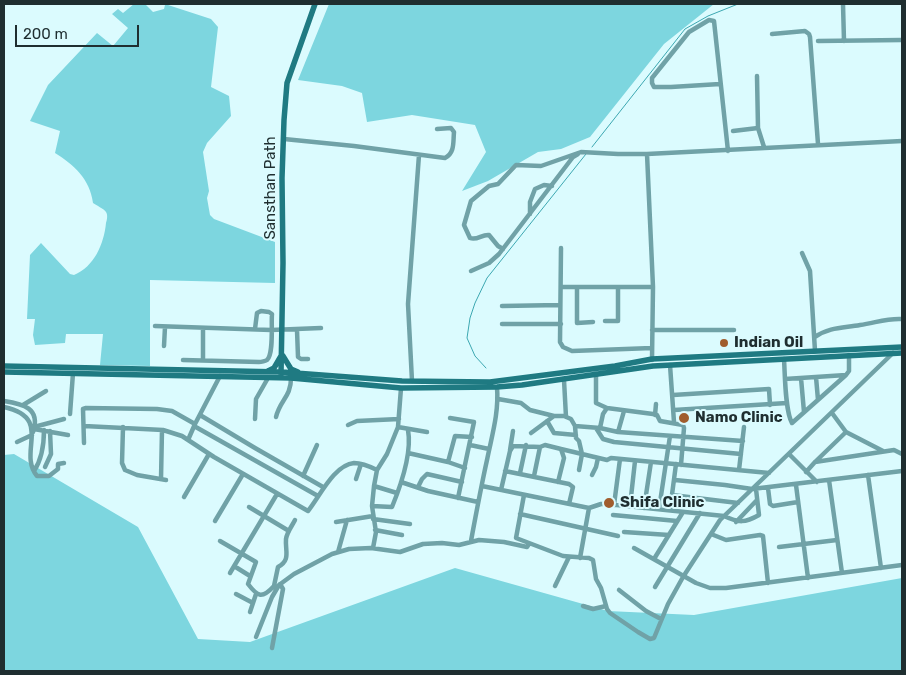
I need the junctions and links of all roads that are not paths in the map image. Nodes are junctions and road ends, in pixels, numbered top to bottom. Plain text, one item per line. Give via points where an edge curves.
1 (315, 4) edge
2 (843, 4) edge
3 (772, 34) dead end
4 (902, 40) edge
5 (818, 41) dead end
6 (844, 41) junction
7 (757, 76) dead end
8 (720, 84) junction
9 (758, 128) junction
10 (438, 129) dead end
11 (733, 131) dead end
12 (284, 139) junction
13 (902, 141) edge
14 (818, 144) junction
15 (764, 147) junction
16 (728, 151) junction
17 (581, 152) junction
18 (647, 154) junction
19 (419, 155) junction
20 (552, 186) junction
21 (530, 214) junction
22 (561, 248) dead end
23 (503, 249) junction
24 (802, 253) dead end
25 (471, 271) dead end
26 (561, 287) junction
27 (578, 287) junction
28 (618, 287) junction
29 (653, 287) junction
30 (560, 305) junction
31 (502, 306) dead end
32 (902, 319) edge
33 (605, 321) dead end
34 (593, 322) dead end
35 (502, 324) dead end
36 (561, 324) junction
37 (155, 326) dead end
38 (165, 327) junction
39 (203, 328) junction
40 (321, 328) dead end
41 (255, 329) junction
42 (271, 330) junction
43 (282, 330) junction
44 (298, 330) junction
45 (652, 330) junction
46 (734, 330) dead end
47 (815, 337) junction
48 (164, 346) dead end
49 (902, 347) edge
50 (652, 348) junction
51 (893, 350) junction
52 (815, 351) junction
53 (902, 353) edge
54 (282, 354) junction
55 (849, 355) junction
56 (308, 359) dead end
57 (652, 359) junction
58 (784, 359) junction
59 (183, 360) dead end
60 (203, 360) junction
61 (670, 365) junction
62 (4, 366) edge
63 (653, 366) junction
64 (4, 372) edge
65 (300, 373) junction
66 (73, 374) junction
67 (267, 375) junction
68 (281, 375) junction
69 (596, 375) junction
70 (846, 375) junction
71 (220, 376) junction
72 (816, 377) junction
73 (291, 378) junction
74 (801, 378) junction
75 (786, 379) junction
76 (564, 380) junction
77 (412, 381) junction
78 (497, 387) junction
79 (401, 388) junction
80 (46, 391) dead end
81 (673, 395) junction
82 (498, 399) junction
83 (818, 400) junction
84 (4, 401) edge
85 (788, 403) junction
86 (656, 404) dead end
87 (23, 405) junction
88 (770, 405) junction
89 (4, 407) edge
90 (607, 408) junction
91 (674, 410) junction
92 (624, 411) junction
93 (804, 412) junction
94 (832, 413) junction
95 (70, 414) dead end
96 (200, 415) junction
97 (655, 415) junction
98 (554, 416) junction
99 (276, 417) dead end
100 (566, 417) junction
101 (64, 418) dead end
102 (450, 418) dead end
103 (398, 419) junction
104 (255, 420) dead end
105 (547, 421) junction
106 (674, 422) junction
107 (195, 425) junction
108 (348, 425) dead end
109 (84, 426) junction
110 (575, 426) junction
111 (398, 427) junction
112 (123, 428) junction
113 (598, 428) junction
114 (744, 428) dead end
115 (44, 430) junction
116 (162, 430) junction
117 (408, 430) junction
118 (33, 431) junction
119 (50, 431) junction
120 (513, 431) dead end
121 (427, 432) dead end
122 (618, 432) junction
123 (846, 432) junction
124 (531, 433) dead end
125 (68, 435) dead end
126 (576, 435) junction
127 (472, 436) junction
128 (670, 436) junction
129 (684, 437) junction
130 (188, 440) junction
131 (17, 442) dead end
132 (84, 442) dead end
133 (742, 442) junction
134 (470, 444) junction
135 (318, 445) dead end
136 (526, 445) junction
137 (540, 447) junction
138 (667, 447) junction
139 (489, 449) junction
140 (561, 449) junction
141 (682, 449) junction
142 (510, 451) junction
143 (408, 452) junction
144 (883, 452) junction
145 (209, 454) junction
146 (582, 454) junction
147 (741, 454) junction
148 (790, 454) junction
149 (902, 454) edge
150 (598, 458) junction
151 (620, 459) junction
152 (636, 461) junction
153 (448, 462) junction
154 (650, 462) junction
155 (814, 462) junction
156 (64, 463) dead end
157 (665, 463) junction
158 (361, 464) junction
159 (678, 464) junction
160 (45, 467) dead end
161 (465, 468) junction
162 (377, 470) junction
163 (579, 470) dead end
164 (739, 470) junction
165 (34, 471) junction
166 (506, 471) junction
167 (902, 471) edge
168 (806, 472) junction
169 (520, 473) junction
170 (769, 473) junction
171 (243, 474) junction
172 (592, 475) dead end
173 (868, 475) junction
174 (303, 476) junction
175 (534, 476) junction
176 (356, 479) dead end
177 (675, 480) junction
178 (829, 480) junction
179 (401, 482) junction
180 (462, 482) junction
181 (558, 482) junction
182 (817, 482) junction
183 (796, 485) junction
184 (374, 486) junction
185 (482, 486) junction
186 (323, 487) junction
187 (418, 487) junction
188 (768, 488) junction
189 (754, 489) junction
190 (501, 490) junction
191 (398, 493) junction
192 (277, 494) junction
193 (524, 495) junction
194 (672, 495) junction
195 (318, 496) junction
196 (184, 497) dead end
197 (458, 498) junction
198 (757, 500) junction
199 (478, 502) junction
200 (798, 502) junction
201 (738, 503) junction
202 (569, 504) junction
203 (614, 505) junction
204 (372, 506) junction
205 (630, 506) junction
206 (248, 507) dead end
207 (589, 508) junction
208 (644, 508) junction
209 (659, 509) junction
210 (670, 510) junction
211 (683, 512) junction
212 (520, 514) junction
213 (700, 514) junction
214 (264, 515) junction
215 (613, 515) dead end
216 (724, 516) junction
217 (373, 517) junction
218 (295, 520) dead end
219 (347, 520) junction
220 (215, 521) dead end
221 (336, 522) dead end
222 (677, 522) junction
223 (736, 522) junction
224 (410, 524) dead end
225 (585, 529) junction
226 (375, 530) junction
227 (289, 531) junction
228 (624, 532) dead end
229 (711, 534) junction
230 (402, 535) dead end
231 (669, 535) junction
232 (618, 536) dead end
233 (837, 540) junction
234 (220, 541) dead end
235 (471, 541) junction
236 (529, 544) junction
237 (804, 544) junction
238 (779, 547) dead end
239 (373, 548) junction
240 (634, 548) dead end
241 (338, 552) junction
242 (242, 553) junction
243 (568, 557) junction
244 (580, 558) junction
245 (654, 559) junction
246 (902, 565) edge
247 (234, 566) junction
248 (668, 567) junction
249 (881, 568) junction
250 (230, 573) dead end
251 (842, 573) junction
252 (250, 576) junction
253 (683, 577) junction
254 (808, 578) junction
255 (768, 583) junction
256 (277, 585) junction
257 (555, 586) dead end
258 (655, 587) dead end
259 (619, 590) dead end
260 (236, 594) dead end
261 (256, 594) junction
262 (253, 603) junction
263 (583, 606) dead end
264 (606, 606) junction
265 (250, 612) dead end
266 (661, 619) junction
267 (256, 637) dead end
268 (272, 648) dead end

1 - 12 main road, Sansthan Path via 287,83
2 - 6 street
3 - 14 street via 805,31 809,34
4 - 6 street
5 - 6 street
7 - 9 street
8 - 8 street via 654,87 652,78 689,32 709,20 714,21
8 - 16 street
9 - 11 street
9 - 15 street
10 - 19 street via 454,129 450,156
12 - 19 street
12 - 43 main road, Sansthan Path
13 - 14 street
14 - 15 street
15 - 16 street
16 - 18 street
17 - 18 street
17 - 20 street via 573,157
17 - 23 street via 541,166 516,165 498,184 489,186 471,201 464,225 470,238 487,234
18 - 29 street
19 - 77 street via 408,304
20 - 21 street
20 - 21 street via 535,189
21 - 23 street
22 - 26 street
23 - 25 street via 489,263
24 - 47 street via 810,272
26 - 27 street
26 - 30 street
27 - 28 street
27 - 34 street via 577,323
28 - 29 street
28 - 33 street via 618,321
29 - 45 street
30 - 31 street
30 - 36 street
32 - 47 street via 828,330
35 - 36 street
36 - 50 street via 560,342 566,349
37 - 38 street
38 - 39 street
38 - 48 street
39 - 41 street
39 - 60 street
40 - 44 street
41 - 42 street
41 - 42 street via 257,313 266,311 272,314
42 - 43 street
42 - 60 street via 271,350 266,360
43 - 44 street
43 - 54 main road, Sansthan Path
44 - 56 street via 298,357
45 - 46 street
45 - 50 street
47 - 52 street
49 - 51 main road
50 - 57 street
51 - 52 main road
51 - 53 main road
51 - 55 main road
51 - 94 street
52 - 57 main road
54 - 65 main road via 291,369
54 - 67 main road
54 - 68 main road, Sansthan Path
55 - 58 main road
55 - 70 street
57 - 63 street
57 - 77 main road via 490,382
58 - 61 main road
58 - 75 street
59 - 60 street
61 - 63 main road
61 - 81 street
62 - 67 main road
63 - 69 main road
64 - 66 main road
65 - 68 main road
65 - 77 main road
66 - 71 main road
66 - 95 street
67 - 68 main road
67 - 71 main road
67 - 104 street via 256,399
68 - 73 main road
69 - 76 main road
69 - 90 street via 596,403
70 - 72 street
70 - 83 street
71 - 96 street
72 - 74 street
72 - 83 street
73 - 79 main road
73 - 99 street via 290,392 278,407
74 - 75 street
74 - 93 street
75 - 85 street
76 - 78 main road
76 - 100 street
78 - 79 main road
78 - 82 street
79 - 103 street
80 - 87 street
81 - 88 street via 769,389
81 - 91 street
82 - 98 street via 521,403 530,410
82 - 139 street
83 - 93 street
84 - 87 street
85 - 88 street
85 - 93 street via 792,423
86 - 97 street
87 - 118 street via 32,413
88 - 91 street
89 - 118 street via 23,414
90 - 92 street
90 - 113 street
91 - 106 street
92 - 97 street
92 - 122 street
94 - 123 street
94 - 148 street
96 - 107 street
96 - 174 street
97 - 106 street via 660,421
98 - 100 street
98 - 105 street
100 - 110 street
101 - 118 street
102 - 127 street via 474,422
103 - 108 street via 357,420
103 - 111 street
105 - 124 street
105 - 126 street via 554,433
106 - 129 street via 683,425
107 - 109 street via 172,411 91,408 84,409
107 - 130 street
107 - 195 street
109 - 112 street
109 - 132 street
110 - 113 street
110 - 126 street
111 - 117 street
111 - 162 street
112 - 116 street
112 - 116 street via 122,463 125,470 163,479
113 - 122 street
113 - 138 street via 603,439
114 - 133 street
115 - 118 street
115 - 119 street
115 - 165 street via 43,448
116 - 130 street
117 - 121 street
117 - 143 street
118 - 131 street
118 - 165 street via 31,455
119 - 125 street
119 - 160 street via 51,454
120 - 142 street
122 - 128 street
123 - 144 street
123 - 155 street
126 - 146 street
127 - 134 street
127 - 153 street via 455,436
128 - 129 street
128 - 138 street
129 - 133 street
129 - 141 street
130 - 145 street
133 - 147 street
134 - 139 street
134 - 161 street
135 - 174 street
136 - 137 street
136 - 142 street via 514,446
136 - 169 street
137 - 140 street
137 - 175 street
138 - 141 street
138 - 157 street
139 - 185 street
140 - 146 street
140 - 181 street via 564,458
141 - 147 street
141 - 159 street
142 - 166 street
143 - 153 street
143 - 179 street
144 - 149 street via 894,450
144 - 155 street
145 - 171 street
145 - 196 street
146 - 150 street
146 - 163 street
147 - 164 street
148 - 168 street
148 - 170 street
150 - 151 street
150 - 172 street
151 - 152 street
151 - 203 street
152 - 154 street
152 - 205 street
153 - 161 street
154 - 157 street
154 - 208 street
155 - 168 street
156 - 165 street via 58,464 58,469 48,477 37,476
157 - 159 street
157 - 209 street
158 - 162 street
158 - 176 street
158 - 186 street via 342,466
159 - 164 street
159 - 177 street
161 - 180 street
162 - 184 street
164 - 170 street
166 - 169 street
166 - 190 street
167 - 173 street
168 - 182 street
169 - 175 street
170 - 189 street
171 - 192 street
171 - 220 street
173 - 178 street
173 - 249 street
174 - 186 street
175 - 181 street
177 - 189 street
177 - 194 street
178 - 182 street
178 - 233 street
179 - 187 street
179 - 191 street
180 - 187 street via 427,474
180 - 197 street
181 - 202 street via 573,487
182 - 183 street
183 - 188 street
183 - 200 street
184 - 191 street
184 - 204 street
185 - 190 street
185 - 199 street
186 - 195 street
187 - 197 street
188 - 189 street
188 - 200 street via 773,506
189 - 198 street
189 - 201 street
190 - 193 street
191 - 204 street via 392,507
192 - 195 street via 308,510
192 - 214 street
193 - 202 street
193 - 212 street
194 - 201 street
194 - 210 street
197 - 199 street
198 - 223 street
198 - 223 street via 759,515 749,521
199 - 235 street
200 - 237 street
201 - 216 street
202 - 207 street
203 - 205 street
203 - 207 street via 601,504
204 - 217 street
205 - 208 street
206 - 214 street
207 - 225 street
208 - 209 street
209 - 210 street
210 - 211 street
211 - 213 street
211 - 222 street
212 - 225 street
212 - 236 street via 516,538
213 - 216 street
213 - 248 street
214 - 227 street
214 - 242 street
215 - 222 street
216 - 223 street
216 - 229 street
217 - 219 street
217 - 224 street
217 - 226 street
218 - 227 street
219 - 221 street
219 - 241 street
222 - 231 street
225 - 232 street
225 - 244 street
226 - 230 street
226 - 239 street
227 - 256 street via 287,555 285,562 278,567
228 - 231 street
229 - 253 street
229 - 255 street via 726,540 763,536
231 - 245 street
233 - 237 street
233 - 251 street
234 - 242 street
235 - 236 street via 527,547
235 - 239 street via 459,545 423,544 400,552
236 - 243 street
237 - 238 street
237 - 254 street
239 - 241 street
240 - 245 street
241 - 256 street
242 - 247 street
242 - 252 street via 257,564
243 - 244 street
243 - 257 street
244 - 264 street via 593,560
245 - 248 street
246 - 249 street
247 - 250 street
247 - 252 street
248 - 253 street
248 - 258 street
249 - 251 street
251 - 254 street
252 - 261 street via 248,584
253 - 255 street via 710,588
253 - 266 street
254 - 255 street
256 - 261 street via 267,593
256 - 267 street
256 - 268 street via 284,589
259 - 266 street
260 - 262 street
261 - 262 street
262 - 265 street
263 - 264 street via 593,609
264 - 266 street via 610,613 650,639 657,635

